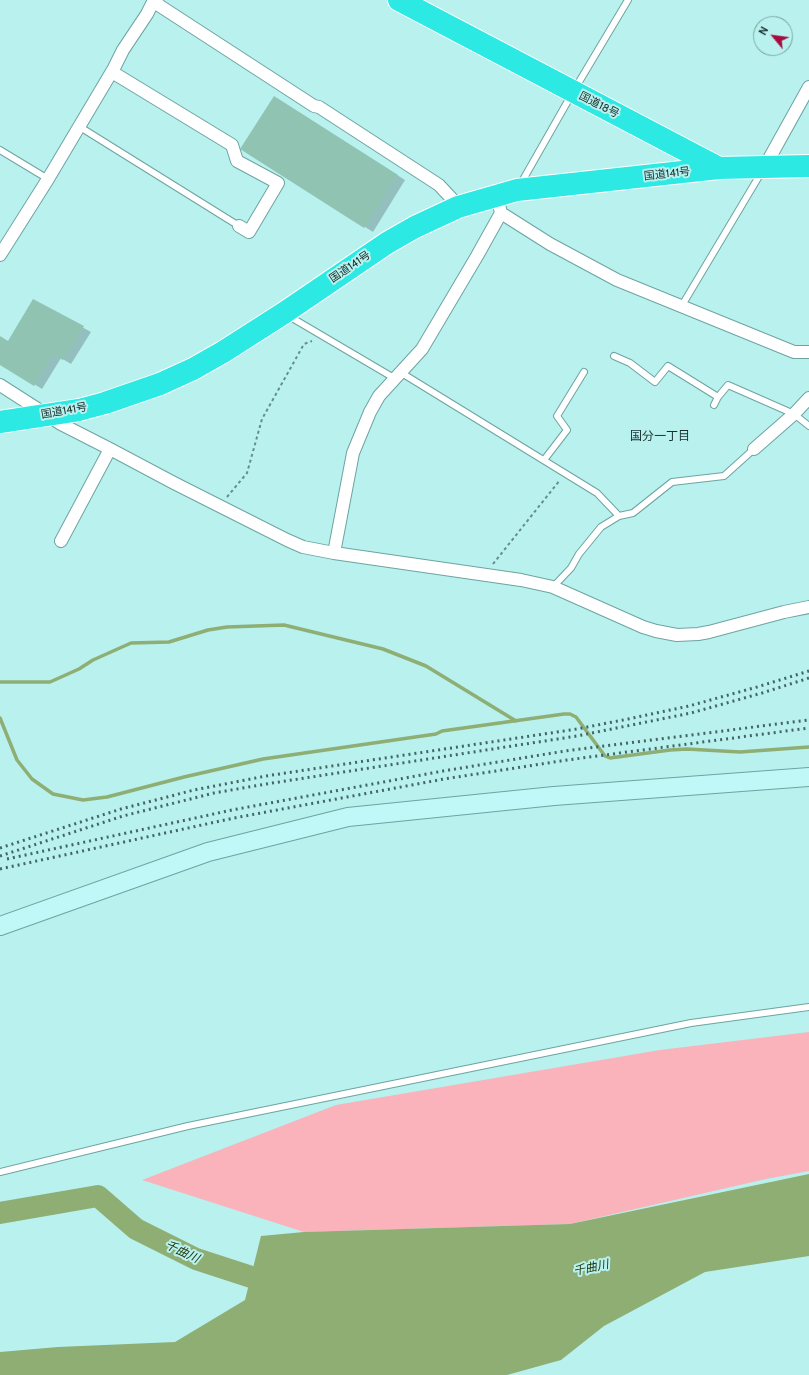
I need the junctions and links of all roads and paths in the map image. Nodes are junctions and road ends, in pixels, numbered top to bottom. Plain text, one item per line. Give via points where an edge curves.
1 (154, 0) edge
2 (399, 0) edge
3 (628, 0) edge
4 (112, 72) junction
5 (809, 87) edge
6 (573, 92) junction
7 (80, 127) junction
8 (0, 150) edge
9 (809, 166) edge
10 (719, 168) junction
11 (764, 168) junction
12 (48, 179) junction
13 (518, 190) junction
14 (499, 205) junction
15 (458, 207) junction
16 (240, 226) joint
17 (0, 255) edge
18 (681, 307) junction
19 (284, 313) junction
20 (324, 336) junction
21 (809, 352) edge
22 (614, 356) dead end
23 (584, 372) dead end
24 (397, 375) junction
25 (0, 386) edge
26 (718, 397) junction
27 (809, 398) edge
28 (714, 405) dead end
29 (794, 414) junction
30 (45, 415) junction
31 (0, 422) edge
32 (809, 426) edge
33 (110, 449) junction
34 (754, 449) joint
35 (544, 460) junction
36 (566, 474) junction
37 (220, 506) junction
38 (619, 516) junction
39 (61, 541) dead end
40 (334, 553) junction
41 (484, 574) junction
42 (553, 587) junction
43 (809, 607) edge
44 (809, 777) edge
45 (0, 926) edge
46 (809, 1007) edge
47 (0, 1172) edge

1 - 4 street
1 - 15 street via 439,185
2 - 6 highway, 国道18号
3 - 6 lane
4 - 7 street
4 - 16 street via 232,145 237,161 278,183 249,232
5 - 11 street
6 - 10 highway, 国道18号
6 - 13 lane
7 - 12 street
7 - 16 lane
8 - 12 lane
9 - 11 highway, 国道18号
10 - 11 highway, 国道18号
10 - 13 highway, 国道141号
11 - 18 lane
12 - 17 street
13 - 14 highway, 国道141号
14 - 15 highway, 国道141号
14 - 18 street via 550,244 616,280
14 - 24 street via 422,349
15 - 19 highway, 国道141号 via 387,243
18 - 21 street via 794,352
19 - 20 lane
19 - 30 highway, 国道141号 via 223,352 160,384 105,403
20 - 24 lane
20 - 37 path via 304,344 262,419 247,473
22 - 26 lane via 630,363 655,382 668,366
23 - 35 lane via 557,416 566,430
24 - 35 lane
24 - 40 street via 379,396 353,453
25 - 30 street
26 - 28 lane
26 - 29 lane via 728,385
27 - 29 street
29 - 32 lane
29 - 34 street
30 - 31 highway, 国道141号
30 - 33 street
33 - 37 street
33 - 39 street
34 - 38 lane via 724,476 672,482 632,513
35 - 36 lane
36 - 38 lane via 596,493
36 - 41 path
37 - 40 street via 303,547
38 - 42 lane via 601,527 571,568
40 - 41 street
41 - 42 street
42 - 43 street via 643,627 677,634 709,632
44 - 45 street via 554,796 348,817 208,852
46 - 47 lane via 691,1023 188,1126

